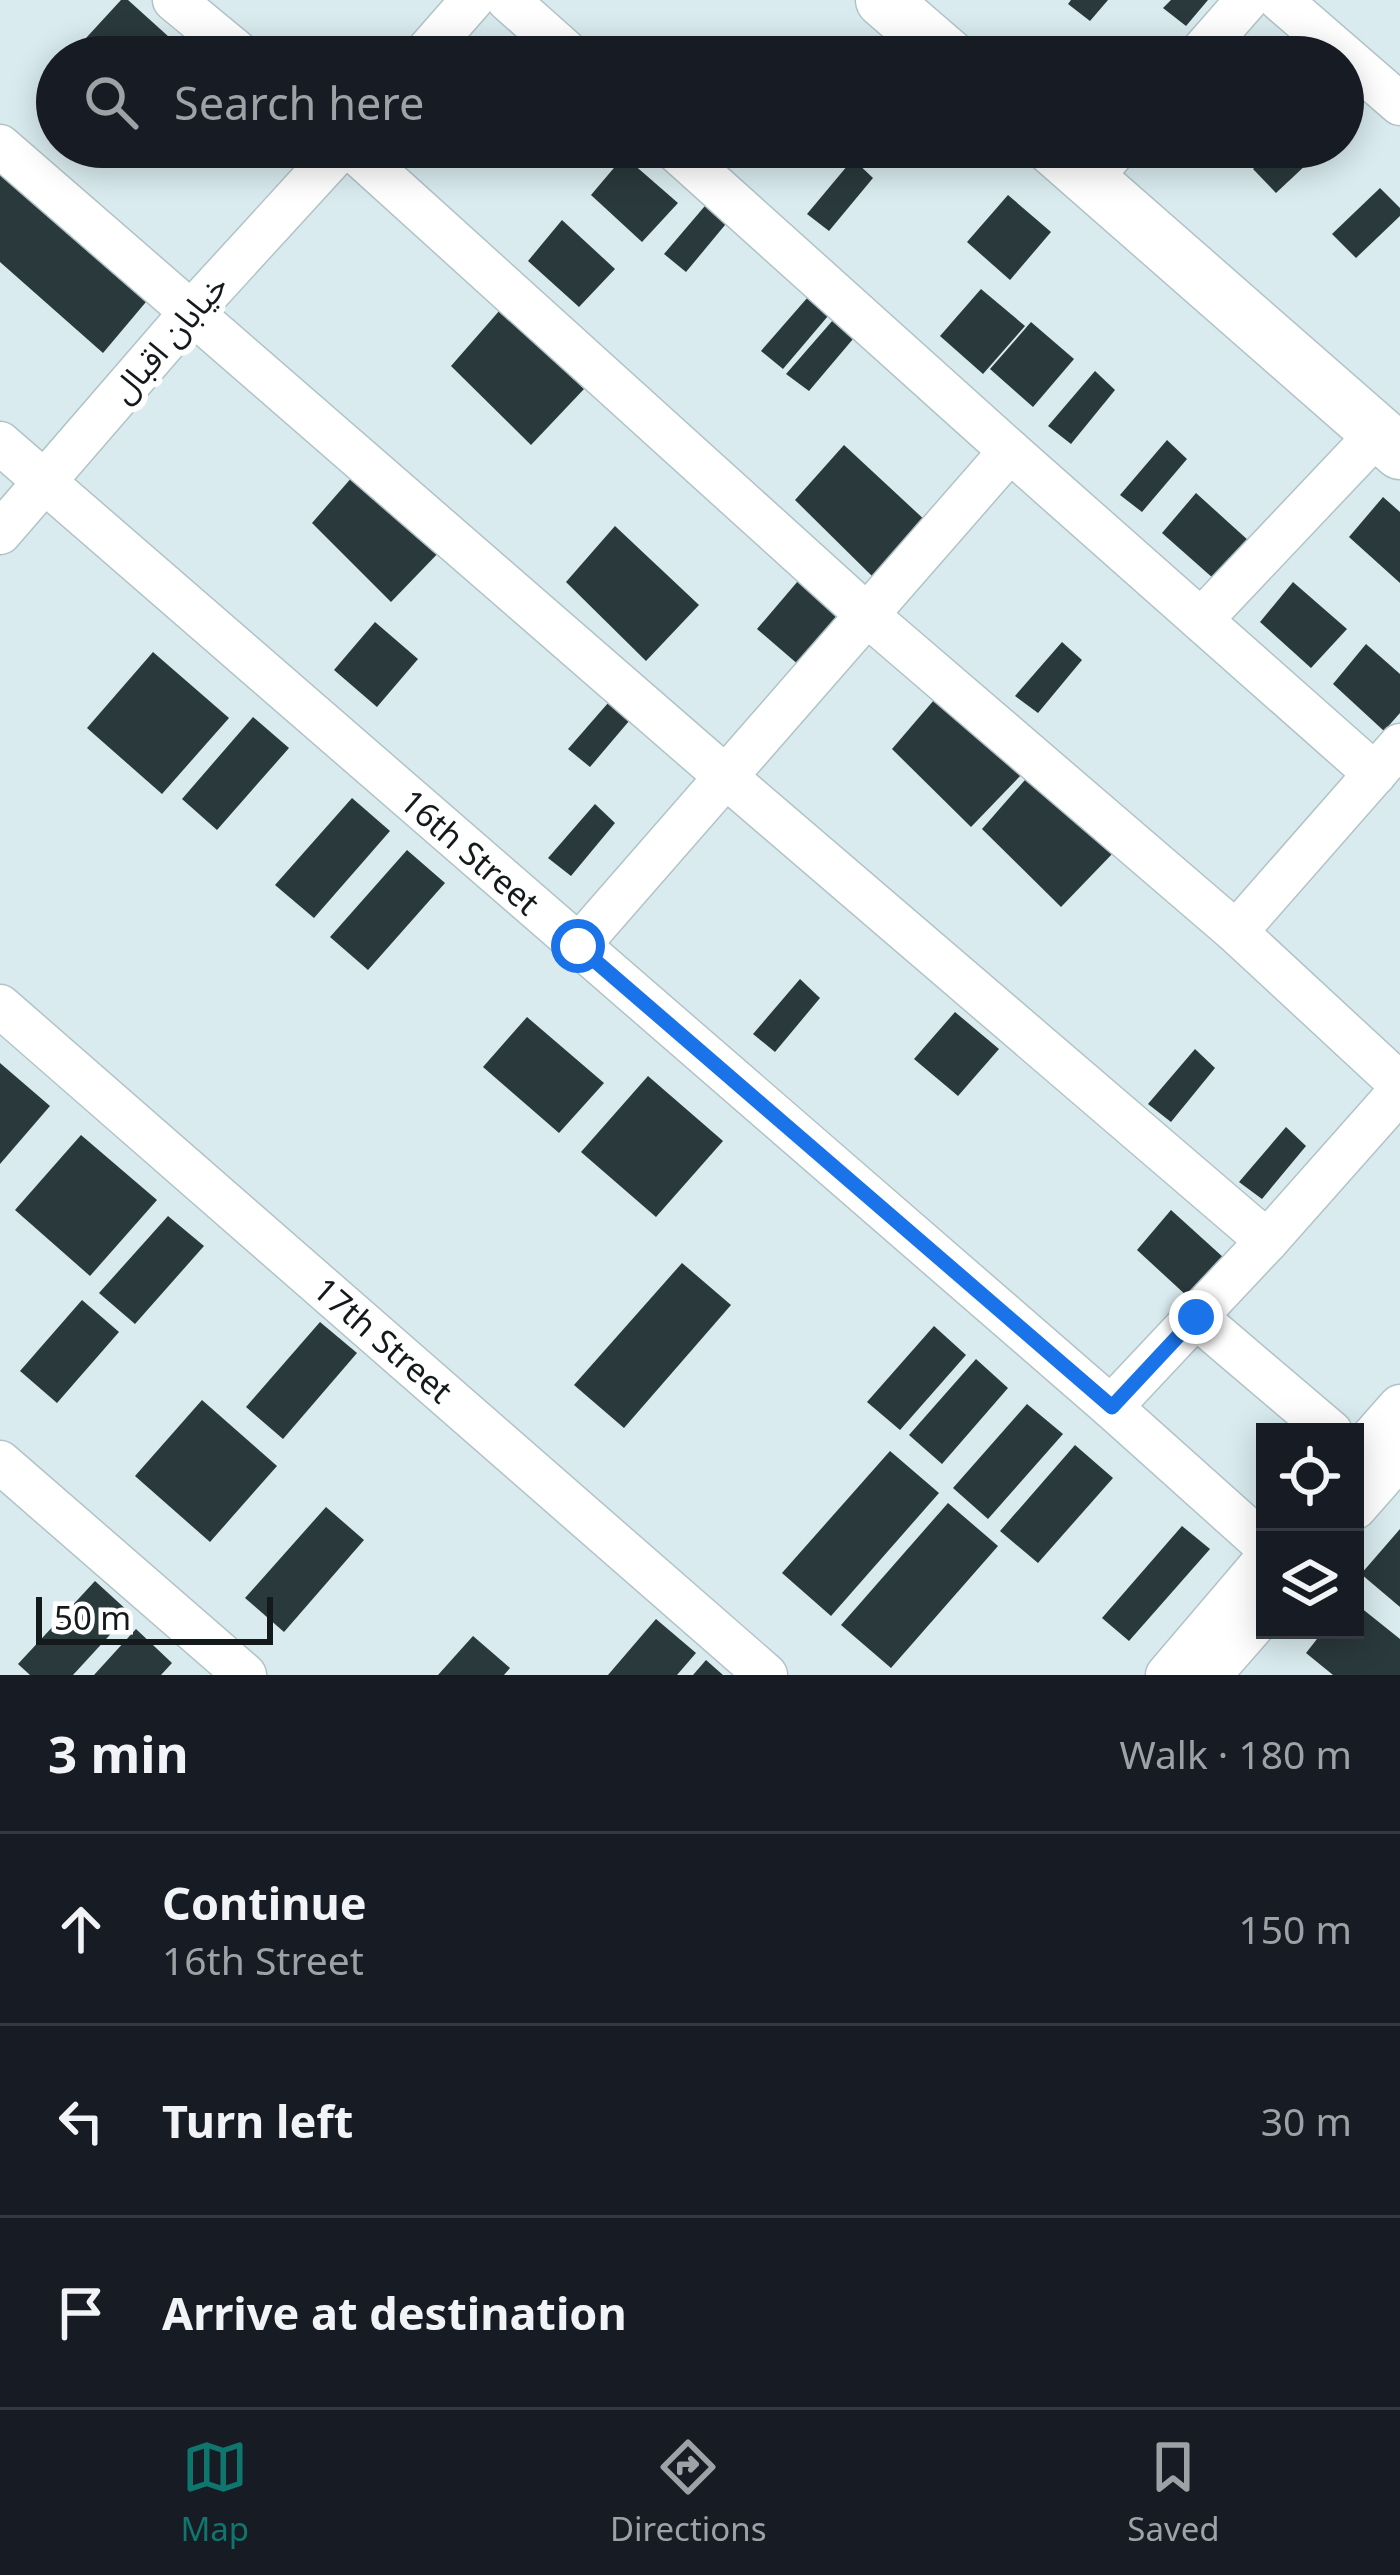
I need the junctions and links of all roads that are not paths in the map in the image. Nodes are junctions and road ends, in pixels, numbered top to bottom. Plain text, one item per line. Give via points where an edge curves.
1 (174, 0) edge
2 (472, 0) edge
3 (508, 0) edge
4 (883, 0) edge
5 (1246, 0) edge
6 (1280, 0) edge
7 (217, 36) edge
8 (440, 36) edge
9 (548, 36) edge
10 (925, 36) edge
11 (1215, 36) edge
12 (1322, 36) edge
13 (1364, 73) edge
14 (1400, 104) edge
15 (0, 146) edge
16 (326, 168) edge
17 (369, 168) edge
18 (695, 168) edge
19 (1097, 168) edge
20 (191, 311) junction
21 (1389, 442) edge
22 (0, 443) edge
23 (1010, 452) junction
24 (44, 482) junction
25 (0, 533) edge
26 (867, 615) junction
27 (1201, 620) junction
28 (1388, 759) edge
29 (726, 777) junction
30 (1236, 932) junction
31 (578, 946) junction
32 (0, 1006) edge
33 (1400, 1088) edge
34 (1267, 1241) junction
35 (1196, 1317) junction
36 (1400, 1406) edge
37 (1112, 1407) junction
38 (1320, 1423) edge
39 (1364, 1437) edge
40 (1400, 1457) edge
41 (0, 1462) edge
42 (1364, 1498) edge
43 (1256, 1537) edge
44 (1256, 1571) edge
45 (1256, 1622) edge
46 (245, 1675) edge
47 (766, 1675) edge
48 (1167, 1675) edge
49 (1210, 1675) edge

1 - 7 street
2 - 8 street
3 - 9 street
4 - 10 main road
5 - 11 street
6 - 12 street
13 - 14 street
15 - 20 street
16 - 20 street, خیابان اقبال
17 - 26 street
18 - 23 street
19 - 21 main road
20 - 24 street, خیابان اقبال
20 - 29 street
21 - 27 street
22 - 24 street, 16th Street
23 - 26 street
23 - 27 street
24 - 25 street, خیابان اقبال
24 - 31 street, 16th Street
26 - 29 street
26 - 30 street
27 - 28 street
28 - 30 street
29 - 31 street
29 - 34 street
30 - 33 street
31 - 37 street, 16th Street
32 - 47 street, 17th Street
33 - 34 street
34 - 35 street
35 - 37 street
35 - 38 street
36 - 39 street
37 - 43 street, 16th Street
40 - 42 street
41 - 46 street
44 - 48 street
45 - 49 street

